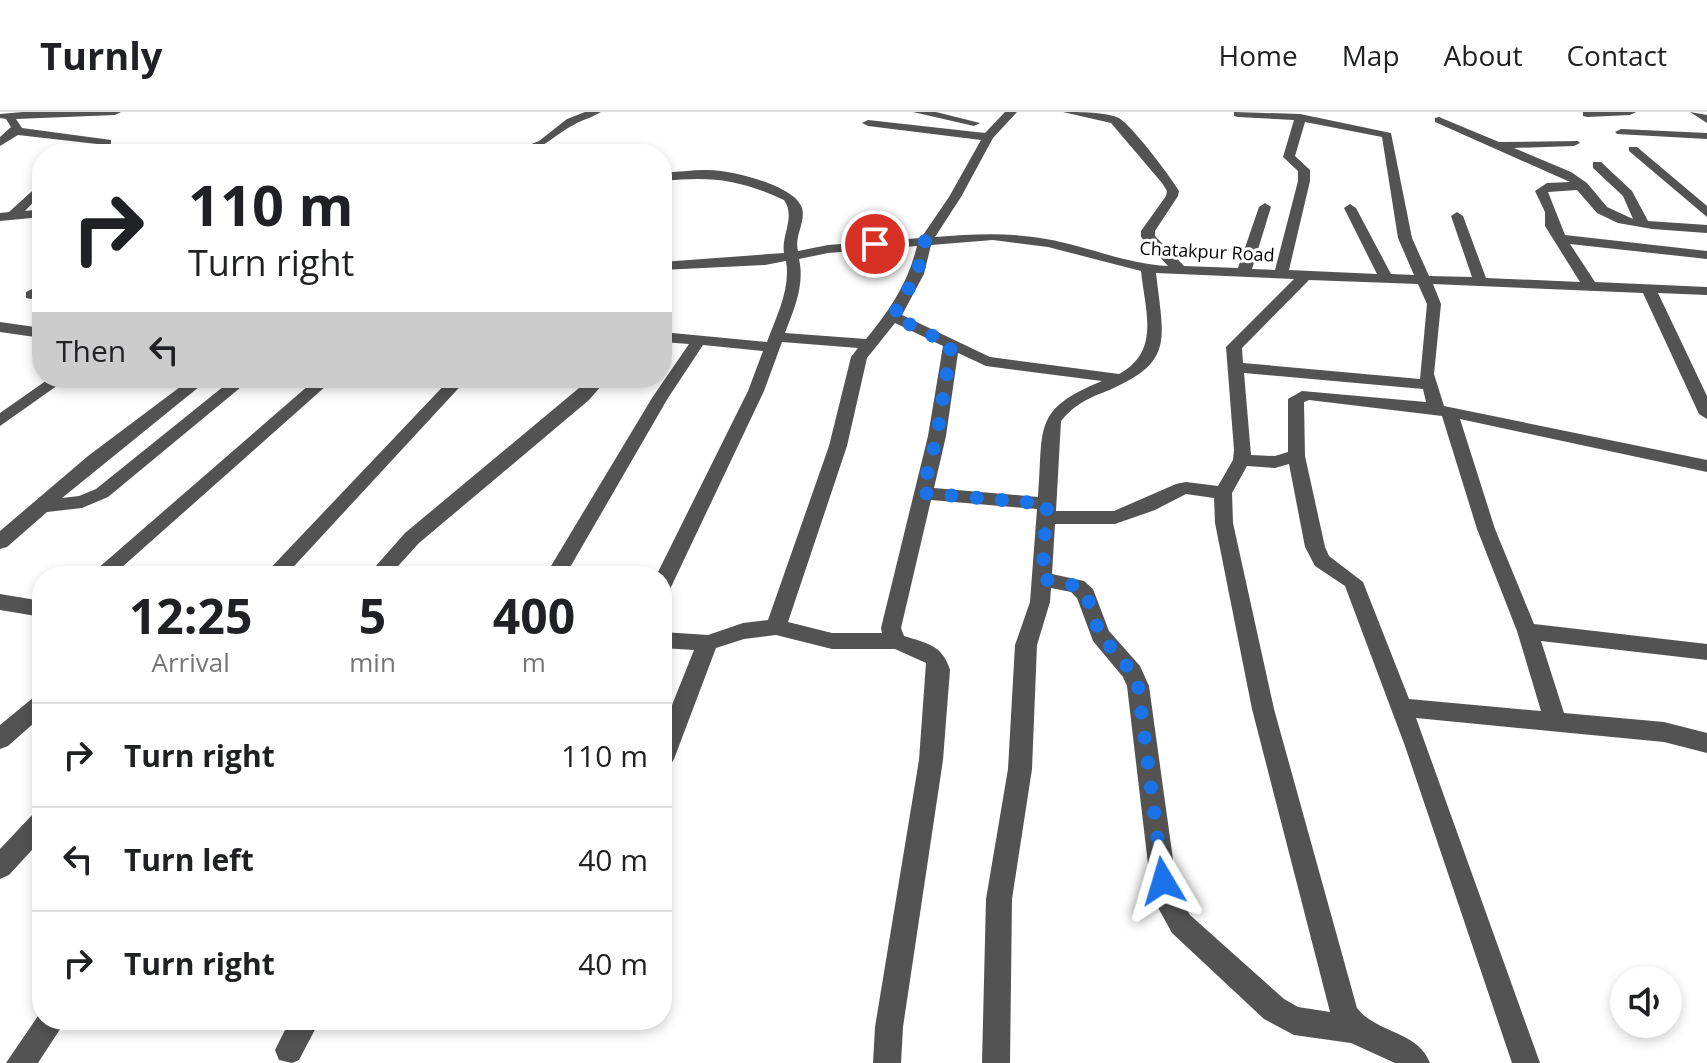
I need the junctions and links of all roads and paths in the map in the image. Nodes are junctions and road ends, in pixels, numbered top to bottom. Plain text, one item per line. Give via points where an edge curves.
1 (115, 112) edge
2 (595, 112) edge
3 (919, 112) edge
4 (1011, 112) edge
5 (1069, 112) edge
6 (1630, 112) edge
7 (1696, 112) edge
8 (1238, 114) dead end
9 (1587, 114) edge
10 (2, 116) edge
11 (1300, 117) junction
12 (1439, 120) dead end
13 (1707, 120) edge
14 (868, 123) dead end
15 (16, 131) junction
16 (992, 132) junction
17 (1621, 132) dead end
18 (1707, 136) edge
19 (0, 143) edge
20 (1574, 143) dead end
21 (105, 144) edge
22 (539, 144) edge
23 (1492, 145) junction
24 (1633, 149) dead end
25 (1597, 165) dead end
26 (672, 177) edge
27 (1583, 186) junction
28 (32, 195) edge
29 (1265, 207) dead end
30 (1350, 208) dead end
31 (1707, 213) edge
32 (32, 214) edge
33 (7, 216) edge
34 (1457, 216) dead end
35 (1642, 223) junction
36 (1702, 228) edge
37 (1560, 239) junction
38 (1707, 240) edge
39 (925, 241) junction
40 (1707, 255) edge
41 (793, 256) junction
42 (672, 266) edge
43 (1148, 269) junction
44 (1180, 270) junction
45 (1244, 273) junction
46 (1281, 274) junction
47 (1306, 275) junction
48 (1386, 278) junction
49 (1421, 279) junction
50 (1480, 281) junction
51 (1590, 286) junction
52 (1648, 288) junction
53 (1707, 291) edge
54 (893, 316) junction
55 (8, 328) edge
56 (32, 332) edge
57 (672, 338) edge
58 (0, 339) edge
59 (698, 342) junction
60 (774, 342) junction
61 (867, 344) junction
62 (951, 345) junction
63 (1234, 367) junction
64 (1121, 379) junction
65 (672, 380) edge
66 (1428, 385) junction
67 (46, 388) edge
68 (189, 388) edge
69 (232, 388) edge
70 (315, 388) edge
71 (451, 388) edge
72 (591, 388) edge
73 (667, 388) edge
74 (1443, 411) junction
75 (1707, 414) edge
76 (0, 421) edge
77 (1296, 456) junction
78 (1242, 460) junction
79 (1707, 466) edge
80 (922, 493) junction
81 (1223, 493) junction
82 (39, 506) junction
83 (1047, 511) junction
84 (0, 542) edge
85 (111, 566) edge
86 (282, 566) edge
87 (386, 566) edge
88 (561, 566) edge
89 (671, 566) edge
90 (1042, 579) junction
91 (5, 608) edge
92 (32, 609) edge
93 (776, 627) junction
94 (1527, 631) junction
95 (672, 641) edge
96 (895, 641) junction
97 (708, 643) junction
98 (1707, 652) edge
99 (1401, 707) junction
100 (32, 712) edge
101 (1555, 720) junction
102 (672, 734) edge
103 (0, 739) edge
104 (1707, 743) edge
105 (32, 833) edge
106 (0, 867) edge
107 (1354, 1029) junction
108 (45, 1030) edge
109 (300, 1030) edge
110 (289, 1050) dead end
111 (20, 1063) edge
112 (887, 1063) edge
113 (996, 1063) edge
114 (1416, 1063) edge
115 (1526, 1063) edge

1 - 10 street
2 - 22 street via 571,121
3 - 16 street
4 - 16 street
5 - 44 street via 1115,120 1167,181 1172,196 1148,237
6 - 9 street
7 - 13 street
8 - 11 street
10 - 15 street via 12,120
11 - 46 street via 1289,157 1304,170 1304,181
11 - 49 street via 1387,135 1405,238
12 - 23 street
14 - 16 street
15 - 19 street
15 - 21 street
16 - 39 street
17 - 18 street
20 - 23 street
23 - 27 street
24 - 31 street
25 - 35 street via 1628,194
26 - 41 street via 723,174 781,191 795,206 789,242
27 - 35 street via 1603,212
27 - 37 street via 1541,191
28 - 33 street
29 - 45 street
30 - 48 street
32 - 33 street
34 - 50 street
35 - 36 street
36 - 38 street
37 - 40 street
37 - 51 street
39 - 41 street, Chatakpur Road
39 - 43 street, Chatakpur Road via 1012,237
39 - 54 street via 917,274
41 - 42 street, Chatakpur Road
41 - 60 street via 795,283
43 - 44 street, Chatakpur Road
43 - 64 street via 1151,352
44 - 45 street, Chatakpur Road
45 - 46 street, Chatakpur Road
46 - 47 street, Chatakpur Road
47 - 48 street, Chatakpur Road
47 - 63 street via 1234,347
48 - 49 street, Chatakpur Road
49 - 50 street, Chatakpur Road
49 - 66 street via 1435,307
50 - 51 street, Chatakpur Road
51 - 52 street, Chatakpur Road
52 - 53 street, Chatakpur Road
52 - 75 street
54 - 61 street
54 - 62 street
55 - 56 street
55 - 58 street
57 - 59 street
59 - 60 street
59 - 65 street
60 - 61 street
60 - 89 street via 756,391
61 - 93 street
62 - 64 street via 986,361
62 - 80 street
63 - 66 street
63 - 78 street
64 - 83 street via 1088,392 1056,414
66 - 74 street
67 - 76 street
68 - 82 street
69 - 82 street via 102,493 67,506
70 - 85 street
71 - 86 street
72 - 87 street via 412,538
73 - 88 street
74 - 77 street via 1300,396 1295,405
74 - 79 street
74 - 94 street
77 - 78 street via 1275,462
77 - 99 street via 1315,547 1322,561 1353,582
78 - 81 street
80 - 83 street
80 - 96 street via 892,617
81 - 83 street via 1176,490 1115,518
81 - 107 street via 1224,523 1263,709 1339,996
82 - 84 street
83 - 90 street
90 - 107 street via 1077,586 1086,594 1100,635 1138,686 1163,881 1181,924 1274,1009 1294,1021
90 - 113 street via 1026,645 1020,769 999,899
91 - 92 street
93 - 96 street via 832,641
93 - 97 street
94 - 98 street
94 - 101 street
95 - 97 street
96 - 112 street via 936,658 939,670
97 - 102 street
99 - 101 street
99 - 115 street
100 - 103 street
101 - 104 street via 1664,732
105 - 106 street
107 - 114 street
108 - 111 street
109 - 110 street

